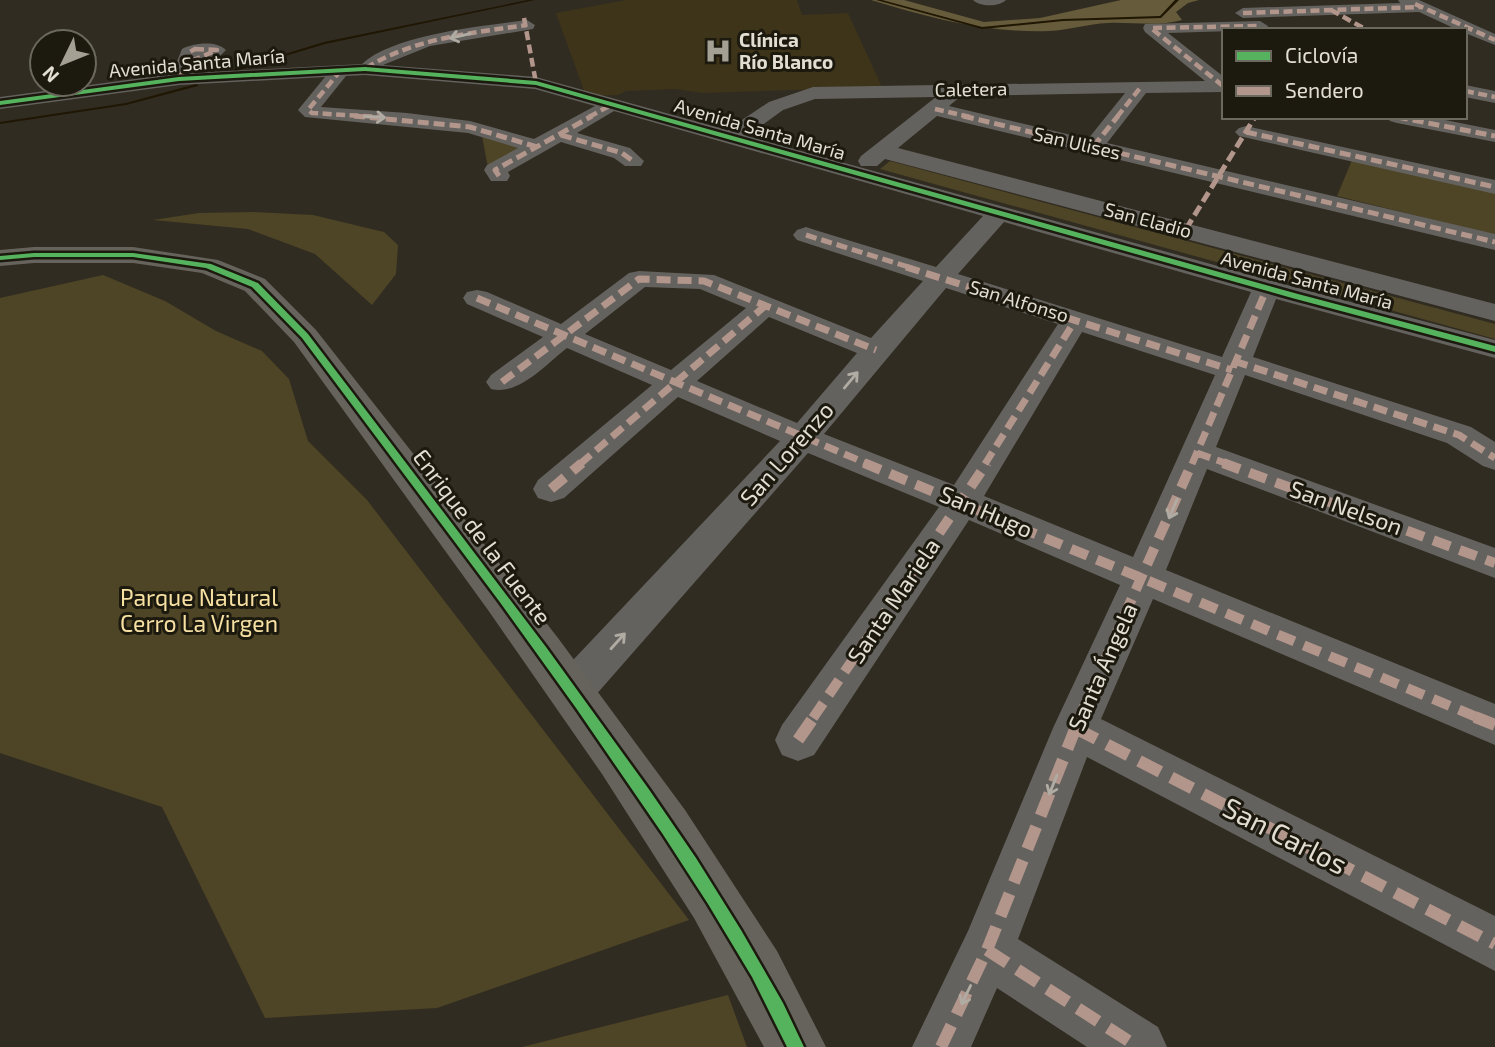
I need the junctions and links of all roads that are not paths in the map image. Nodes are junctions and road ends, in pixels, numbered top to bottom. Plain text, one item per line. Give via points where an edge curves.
1 (981, 0) edge
2 (998, 0) edge
3 (1413, 3) edge
4 (1331, 10) junction
5 (1222, 28) edge
6 (1222, 28) edge
7 (1262, 28) edge
8 (1363, 28) edge
9 (1495, 40) edge
10 (365, 69) junction
11 (341, 70) junction
12 (1495, 77) edge
13 (1467, 78) edge
14 (536, 83) junction
15 (1222, 84) edge
16 (1222, 86) edge
17 (957, 88) junction
18 (1140, 88) junction
19 (1467, 91) edge
20 (1495, 97) edge
21 (0, 103) edge
22 (611, 106) junction
23 (935, 109) junction
24 (1407, 119) edge
25 (1251, 125) edge
26 (561, 135) junction
27 (1495, 136) edge
28 (730, 138) junction
29 (537, 147) junction
30 (1093, 147) junction
31 (882, 150) junction
32 (633, 161) dead end
33 (855, 173) junction
34 (499, 176) dead end
35 (1220, 176) junction
36 (1495, 187) edge
37 (999, 214) junction
38 (1186, 229) junction
39 (806, 235) dead end
40 (1495, 242) edge
41 (0, 258) edge
42 (942, 277) junction
43 (1266, 288) junction
44 (477, 298) dead end
45 (765, 306) junction
46 (1495, 313) edge
47 (1076, 319) junction
48 (564, 336) junction
49 (1495, 349) edge
50 (876, 350) junction
51 (1233, 366) junction
52 (502, 382) dead end
53 (675, 384) junction
54 (802, 439) junction
55 (1196, 453) junction
56 (1495, 458) edge
57 (551, 489) dead end
58 (962, 502) junction
59 (1495, 563) edge
60 (1143, 578) junction
61 (572, 691) junction
62 (1495, 725) edge
63 (1075, 728) junction
64 (798, 740) dead end
65 (1495, 944) edge
66 (987, 950) junction
67 (796, 1047) edge
68 (941, 1047) edge
69 (1138, 1047) edge

1 - 2 street
3 - 4 street
3 - 9 street
4 - 7 street via 1243,13
4 - 8 street
5 - 7 street
6 - 15 street via 1151,28
10 - 11 street, Avenida Santa María
10 - 14 street, Avenida Santa María
14 -> 10 street via 526,22 411,48
11 - 21 street, Avenida Santa María via 183,71
11 -> 29 street via 308,110 312,113 470,127
12 - 13 street
14 - 22 street, Avenida Santa María
16 - 18 street, Caletera
17 - 18 street, Caletera
17 - 23 street
17 - 28 street, Caletera via 800,95
18 - 30 street
19 - 20 street
22 - 26 street
22 - 28 street, Avenida Santa María
23 - 30 street, San Ulises
23 - 31 street
24 - 27 street
25 - 35 street
25 - 36 street
26 - 29 street
26 - 32 street via 622,153
28 - 33 street, Avenida Santa María
29 - 34 street via 495,170
30 - 35 street, San Ulises
31 - 33 street
31 - 38 street, San Eladio
33 - 37 street, Avenida Santa María
35 - 38 street
35 - 40 street, San Ulises
37 - 42 street, San Lorenzo
37 - 43 street, Avenida Santa María
38 - 46 street, San Eladio
39 - 42 street, San Alfonso
41 - 61 main road, Enrique de la Fuente via 133,256 208,266 255,285 305,336
42 - 47 street, San Alfonso
42 - 50 street, San Lorenzo
43 - 49 street, Avenida Santa María
43 - 51 street, Santa Ángela
44 - 48 street, San Hugo
45 - 48 street via 704,281 639,279
45 - 50 street
45 - 53 street
47 - 51 street, San Alfonso
47 - 58 street, Santa Mariela
48 - 52 street
48 - 53 street, San Hugo
54 -> 50 street, San Lorenzo
51 - 55 street, Santa Ángela
51 - 56 street, San Alfonso via 1460,435
53 - 54 street, San Hugo
53 - 57 street
54 - 58 street, San Hugo
61 -> 54 street, San Lorenzo
55 - 59 street, San Nelson
55 -> 60 street, Santa Ángela
58 - 60 street, San Hugo
58 - 64 street, Santa Mariela
60 - 62 street, San Hugo
60 - 63 street, Santa Ángela
61 - 67 main road, Enrique de la Fuente via 689,859
63 - 65 street, San Carlos
63 -> 66 street, Santa Ángela
66 -> 68 street, Santa Ángela
66 - 69 street

